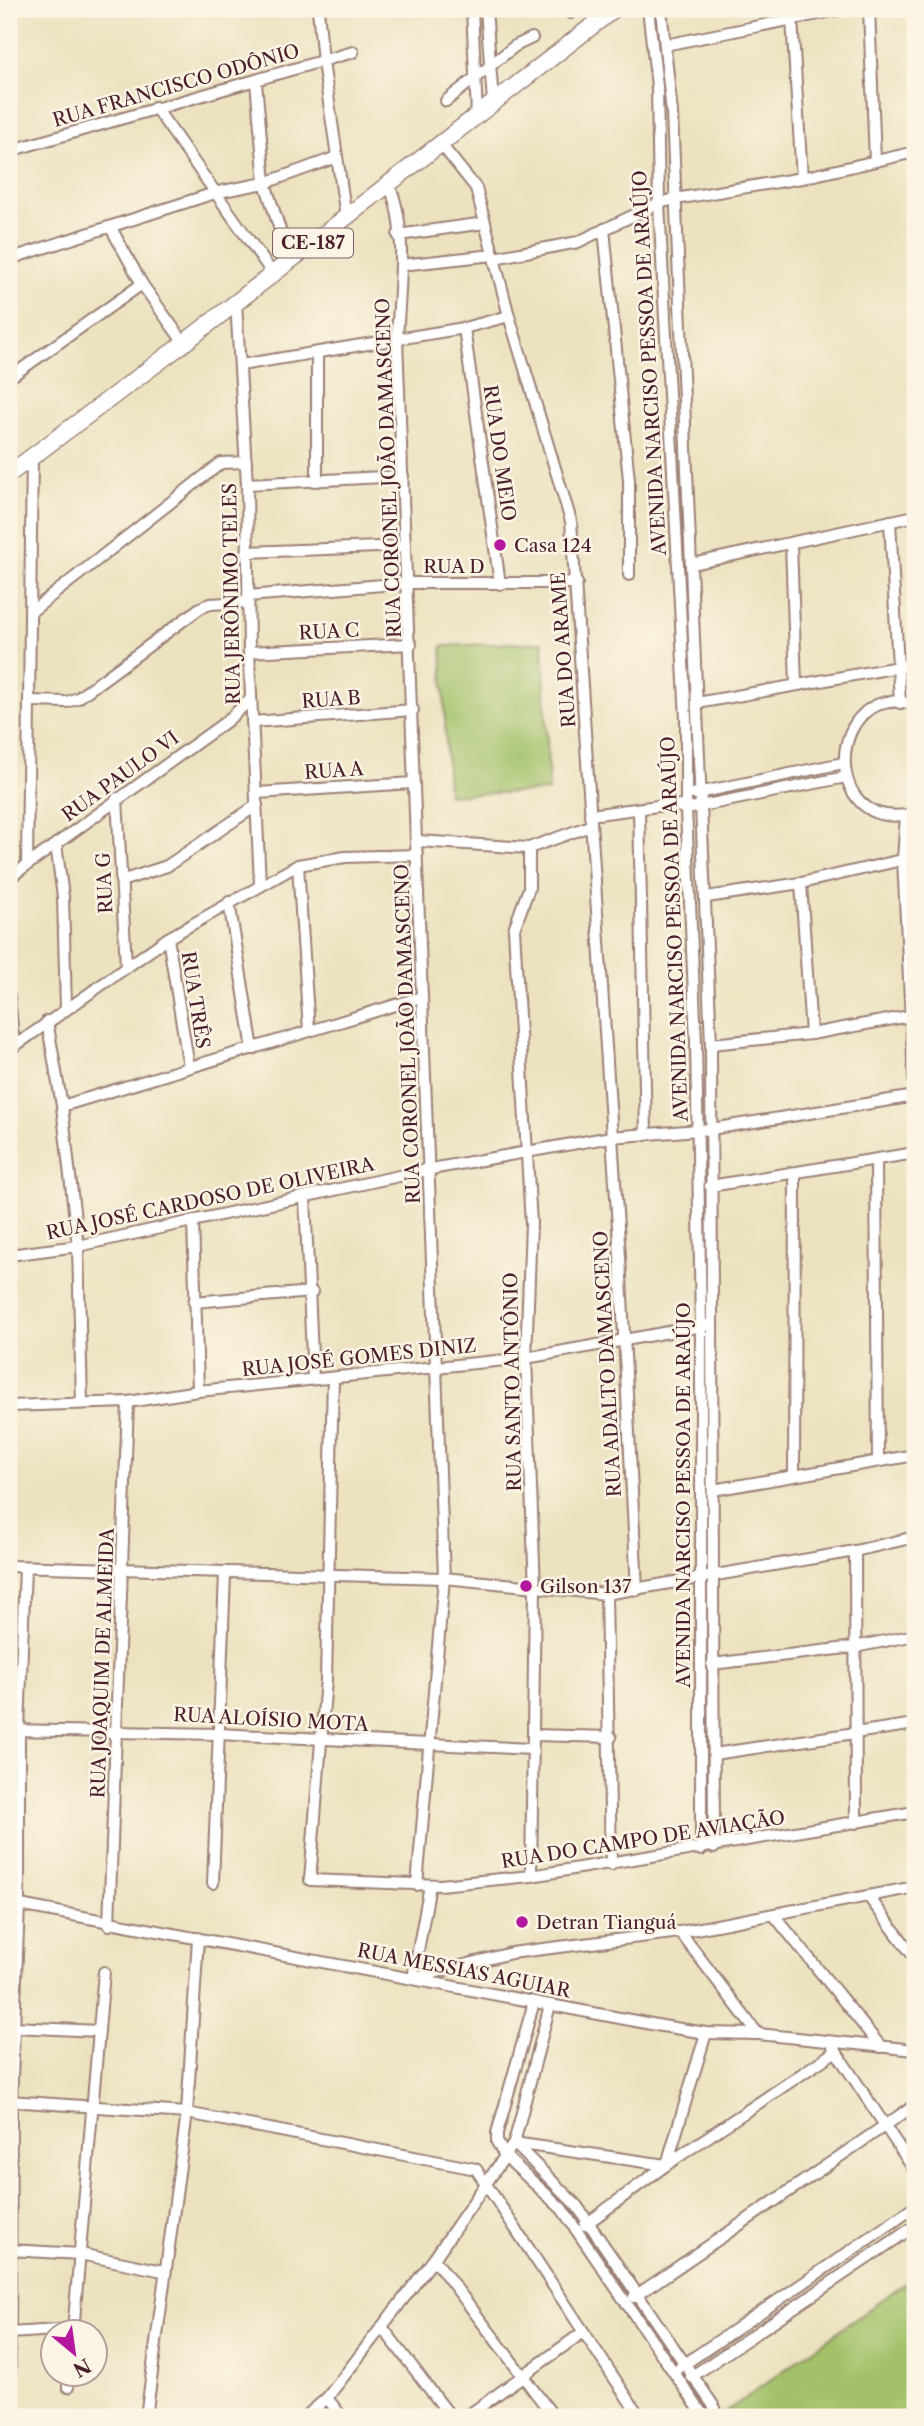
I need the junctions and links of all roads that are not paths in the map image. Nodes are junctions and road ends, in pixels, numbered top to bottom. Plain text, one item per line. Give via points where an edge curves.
1 (318, 9) edge
2 (472, 9) edge
3 (486, 9) edge
4 (614, 9) edge
5 (648, 9) edge
6 (661, 9) edge
7 (843, 9) edge
8 (869, 9) edge
9 (792, 19) junction
10 (532, 38) dead end
11 (665, 45) junction
12 (353, 52) dead end
13 (323, 62) junction
14 (489, 67) junction
15 (476, 78) junction
16 (256, 82) junction
17 (446, 101) dead end
18 (493, 102) junction
19 (155, 107) junction
20 (477, 115) junction
21 (440, 143) junction
22 (9, 151) edge
23 (915, 152) edge
24 (337, 157) junction
25 (875, 161) junction
26 (802, 177) junction
27 (265, 183) junction
28 (388, 183) junction
29 (218, 192) junction
30 (675, 199) junction
31 (659, 203) junction
32 (346, 217) junction
33 (485, 223) junction
34 (111, 228) junction
35 (604, 229) junction
36 (398, 235) junction
37 (493, 256) junction
38 (9, 259) edge
39 (290, 261) junction
40 (401, 265) junction
41 (273, 274) junction
42 (142, 284) junction
43 (236, 303) junction
44 (509, 316) junction
45 (464, 328) junction
46 (397, 339) junction
47 (184, 343) junction
48 (317, 353) junction
49 (240, 365) junction
50 (9, 378) edge
51 (32, 455) junction
52 (246, 462) junction
53 (9, 474) edge
54 (402, 476) junction
55 (317, 481) junction
56 (247, 484) junction
57 (915, 516) edge
58 (890, 522) junction
59 (791, 544) junction
60 (405, 546) junction
61 (247, 552) junction
62 (692, 564) junction
63 (629, 575) dead end
64 (407, 583) junction
65 (577, 583) junction
66 (500, 584) junction
67 (248, 599) junction
68 (32, 611) junction
69 (411, 644) junction
70 (249, 652) junction
71 (915, 664) edge
72 (895, 668) junction
73 (796, 684) junction
74 (251, 699) junction
75 (30, 701) junction
76 (697, 703) junction
77 (900, 703) junction
78 (915, 705) edge
79 (412, 710) junction
80 (252, 722) junction
81 (843, 763) junction
82 (846, 777) junction
83 (413, 783) junction
84 (257, 793) junction
85 (701, 793) junction
86 (686, 795) junction
87 (117, 798) junction
88 (673, 804) junction
89 (257, 805) junction
90 (701, 807) junction
91 (639, 809) junction
92 (686, 809) junction
93 (910, 814) edge
94 (590, 821) junction
95 (417, 841) junction
96 (56, 844) junction
97 (529, 848) junction
98 (417, 855) junction
99 (915, 857) edge
100 (903, 859) junction
101 (27, 865) junction
102 (298, 865) junction
103 (9, 878) edge
104 (121, 881) junction
105 (801, 883) junction
106 (260, 884) junction
107 (707, 897) junction
108 (229, 902) junction
109 (169, 939) junction
110 (126, 966) junction
111 (9, 996) edge
112 (422, 997) junction
113 (66, 1009) junction
114 (913, 1015) edge
115 (47, 1021) junction
116 (309, 1031) junction
117 (811, 1034) junction
118 (711, 1044) junction
119 (11, 1048) edge
120 (253, 1049) junction
121 (189, 1067) junction
122 (915, 1097) edge
123 (62, 1106) junction
124 (710, 1129) junction
125 (697, 1131) junction
126 (646, 1135) junction
127 (611, 1137) junction
128 (527, 1153) junction
129 (915, 1153) edge
130 (876, 1160) junction
131 (431, 1169) junction
132 (795, 1173) junction
133 (710, 1186) junction
134 (305, 1197) junction
135 (193, 1220) junction
136 (79, 1247) junction
137 (9, 1255) edge
138 (312, 1292) junction
139 (194, 1302) junction
140 (706, 1325) junction
141 (623, 1343) junction
142 (526, 1358) junction
143 (437, 1367) junction
144 (333, 1378) junction
145 (313, 1379) junction
146 (198, 1391) junction
147 (128, 1402) junction
148 (82, 1403) junction
149 (9, 1406) edge
150 (915, 1455) edge
151 (878, 1461) junction
152 (794, 1476) junction
153 (713, 1490) junction
154 (915, 1537) edge
155 (855, 1551) junction
156 (9, 1566) edge
157 (25, 1567) junction
158 (124, 1570) junction
159 (225, 1574) junction
160 (328, 1575) junction
161 (707, 1576) junction
162 (444, 1578) junction
163 (536, 1589) junction
164 (637, 1590) junction
165 (606, 1594) junction
166 (915, 1635) edge
167 (855, 1647) junction
168 (712, 1664) junction
169 (915, 1724) edge
170 (14, 1730) edge
171 (117, 1730) junction
172 (218, 1734) junction
173 (855, 1734) junction
174 (533, 1735) junction
175 (611, 1737) junction
176 (320, 1740) junction
177 (430, 1743) junction
178 (533, 1749) junction
179 (714, 1754) junction
180 (915, 1812) edge
181 (856, 1822) junction
182 (713, 1848) junction
183 (701, 1850) junction
184 (611, 1865) junction
185 (531, 1876) junction
186 (213, 1883) dead end
187 (417, 1885) junction
188 (430, 1885) junction
189 (915, 1888) edge
190 (868, 1896) junction
191 (14, 1904) edge
192 (774, 1915) junction
193 (109, 1924) junction
194 (680, 1932) junction
195 (198, 1938) junction
196 (910, 1942) edge
197 (915, 1958) edge
198 (104, 1972) dead end
199 (414, 1978) junction
200 (534, 2003) junction
201 (550, 2005) junction
202 (529, 2019) junction
203 (545, 2023) junction
204 (13, 2027) junction
205 (99, 2031) junction
206 (706, 2033) junction
207 (758, 2034) junction
208 (833, 2047) junction
209 (881, 2048) junction
210 (915, 2050) edge
211 (517, 2059) junction
212 (535, 2063) junction
213 (10, 2101) edge
214 (915, 2105) edge
215 (92, 2106) junction
216 (187, 2113) junction
217 (885, 2127) junction
218 (514, 2143) junction
219 (505, 2156) junction
220 (666, 2165) junction
221 (915, 2171) edge
222 (486, 2184) junction
223 (915, 2207) edge
224 (589, 2222) junction
225 (915, 2226) edge
226 (578, 2231) junction
227 (10, 2250) edge
228 (80, 2254) junction
229 (434, 2259) junction
230 (163, 2271) junction
231 (638, 2295) junction
232 (626, 2303) junction
233 (74, 2318) edge
234 (382, 2327) junction
235 (38, 2332) edge
236 (10, 2333) edge
237 (582, 2333) junction
238 (686, 2364) junction
239 (672, 2373) junction
240 (523, 2375) junction
241 (694, 2375) junction
242 (680, 2385) junction
243 (327, 2398) junction
244 (10, 2417) edge
245 (146, 2417) edge
246 (304, 2417) edge
247 (342, 2417) edge
248 (451, 2417) edge
249 (466, 2417) edge
250 (554, 2417) edge
251 (640, 2417) edge

1 - 13 street
2 - 15 street
3 - 14 street
4 - 18 highway, CE-187
5 - 31 street, AVENIDA NARCISO PESSOA DE ARAÚJO via 657,86
6 - 11 street, AVENIDA NARCISO PESSOA DE ARAÚJO
7 - 9 street
8 - 25 street
9 - 11 street
9 - 26 street
10 - 14 street
11 - 30 street, AVENIDA NARCISO PESSOA DE ARAÚJO
12 - 13 street, RUA FRANCISCO ODÔNIO
13 - 16 street, RUA FRANCISCO ODÔNIO
13 - 24 street
14 - 15 street
14 - 18 street
15 - 17 street
15 - 20 street
16 - 19 street, RUA FRANCISCO ODÔNIO
16 - 27 street
18 - 20 highway, CE-187
19 - 22 street, RUA FRANCISCO ODÔNIO
19 - 29 street
20 - 21 highway, CE-187
21 - 28 highway, CE-187
21 - 33 street, RUA DO ARAME via 476,188
23 - 25 street
24 - 27 street
24 - 32 street
25 - 26 street
26 - 30 street
27 - 29 street
27 - 39 street
28 - 32 highway, CE-187
28 - 36 street, RUA CORONEL JOÃO DAMASCENO via 394,195
29 - 34 street
29 - 41 street
30 - 31 street
30 - 62 street, AVENIDA NARCISO PESSOA DE ARAÚJO
31 - 35 street
31 - 86 street, AVENIDA NARCISO PESSOA DE ARAÚJO
32 - 39 highway, CE-187
33 - 36 street
33 - 37 street, RUA DO ARAME
34 - 38 street
34 - 42 street
35 - 37 street via 578,242
35 - 63 street via 629,480
36 - 40 street, RUA CORONEL JOÃO DAMASCENO
37 - 40 street
37 - 44 street, RUA DO ARAME
39 - 41 highway, CE-187
40 - 46 street, RUA CORONEL JOÃO DAMASCENO
41 - 43 highway, CE-187
42 - 47 street
42 - 50 street
43 - 47 highway, CE-187
43 - 49 street, RUA JERÔNIMO TELES
44 - 45 street
44 - 65 street, RUA DO ARAME via 571,521
45 - 46 street
45 - 66 street, RUA DO MEIO
46 - 48 street
46 - 54 street, RUA CORONEL JOÃO DAMASCENO
47 - 51 highway, CE-187
48 - 49 street
48 - 55 street
49 - 52 street, RUA JERÔNIMO TELES
51 - 53 highway, CE-187
51 - 68 street
52 - 56 street, RUA JERÔNIMO TELES
52 - 68 street via 220,463
54 - 55 street
54 - 60 street, RUA CORONEL JOÃO DAMASCENO
55 - 56 street
56 - 61 street, RUA JERÔNIMO TELES
57 - 58 street
58 - 59 street
58 - 72 street
59 - 62 street
59 - 73 street
60 - 61 street
60 - 64 street, RUA CORONEL JOÃO DAMASCENO
61 - 67 street, RUA JERÔNIMO TELES
62 - 76 street, AVENIDA NARCISO PESSOA DE ARAÚJO
64 - 66 street, RUA D
64 - 67 street, RUA D
64 - 69 street, RUA CORONEL JOÃO DAMASCENO
65 - 66 street, RUA D
65 - 94 street, RUA DO ARAME
67 - 70 street, RUA JERÔNIMO TELES
67 - 75 street, RUA D via 200,608 72,701
68 - 75 street
69 - 70 street, RUA C
69 - 79 street, RUA CORONEL JOÃO DAMASCENO
70 - 74 street, RUA JERÔNIMO TELES
71 - 72 street
72 - 73 street
72 - 77 street
73 - 76 street
74 - 80 street, RUA JERÔNIMO TELES
74 - 87 street, RUA PAULO VI
75 - 101 street
76 - 85 street, AVENIDA NARCISO PESSOA DE ARAÚJO
77 - 78 street
77 - 81 street via 876,707 862,716 845,744
79 - 80 street, RUA B
79 - 83 street, RUA CORONEL JOÃO DAMASCENO
80 - 84 street, RUA JERÔNIMO TELES
81 - 82 street
81 - 85 street
82 - 90 street
82 - 93 street via 862,802 890,815
83 - 84 street, RUA A
83 - 95 street, RUA CORONEL JOÃO DAMASCENO
84 - 89 street, RUA JERÔNIMO TELES
85 - 86 street
85 - 90 street, AVENIDA NARCISO PESSOA DE ARAÚJO
86 - 88 street
86 - 92 street, AVENIDA NARCISO PESSOA DE ARAÚJO
87 - 96 street, RUA PAULO VI
87 - 104 street, RUA G
88 - 91 street
88 - 92 street
89 - 104 street via 167,866
89 - 106 street, RUA JERÔNIMO TELES
90 - 92 street
90 - 107 street, AVENIDA NARCISO PESSOA DE ARAÚJO
91 - 94 street
91 - 126 street
92 - 125 street, AVENIDA NARCISO PESSOA DE ARAÚJO
93 - 100 street
94 - 97 street
94 - 127 street, RUA DO ARAME
95 - 97 street
95 - 98 street, RUA CORONEL JOÃO DAMASCENO
96 - 101 street, RUA PAULO VI
96 - 113 street via 63,897
97 - 128 street, RUA SANTO ANTÔNIO via 529,888 514,929
98 - 102 street via 345,857
98 - 112 street, RUA CORONEL JOÃO DAMASCENO
99 - 100 street
100 - 105 street
100 - 114 street
101 - 103 street, RUA PAULO VI
102 - 106 street
102 - 116 street
104 - 110 street, RUA G
105 - 107 street
105 - 117 street
106 - 108 street
107 - 118 street, AVENIDA NARCISO PESSOA DE ARAÚJO
108 - 109 street
108 - 120 street
109 - 110 street
109 - 121 street, RUA TRÊS
110 - 113 street
111 - 119 street
112 - 116 street
112 - 131 street, RUA CORONEL JOÃO DAMASCENO
113 - 115 street
114 - 117 street
114 - 122 street
115 - 119 street
115 - 123 street
116 - 120 street
117 - 118 street
118 - 124 street, AVENIDA NARCISO PESSOA DE ARAÚJO
120 - 121 street
121 - 123 street
122 - 124 street, RUA JOSÉ CARDOSO DE OLIVEIRA
123 - 136 street
124 - 125 street, RUA JOSÉ CARDOSO DE OLIVEIRA
124 - 133 street, AVENIDA NARCISO PESSOA DE ARAÚJO
125 - 126 street, RUA JOSÉ CARDOSO DE OLIVEIRA
125 - 140 street, AVENIDA NARCISO PESSOA DE ARAÚJO
126 - 127 street, RUA JOSÉ CARDOSO DE OLIVEIRA
127 - 128 street, RUA JOSÉ CARDOSO DE OLIVEIRA
127 - 141 street, RUA ADALTO DAMASCENO
128 - 131 street, RUA JOSÉ CARDOSO DE OLIVEIRA
128 - 142 street, RUA SANTO ANTÔNIO via 531,1224
129 - 130 street
130 - 132 street
130 - 151 street
131 - 134 street, RUA JOSÉ CARDOSO DE OLIVEIRA
131 - 143 street, RUA CORONEL JOÃO DAMASCENO
132 - 133 street
132 - 152 street
133 - 140 street, AVENIDA NARCISO PESSOA DE ARAÚJO
134 - 135 street, RUA JOSÉ CARDOSO DE OLIVEIRA
134 - 138 street
135 - 136 street, RUA JOSÉ CARDOSO DE OLIVEIRA
135 - 139 street
136 - 137 street, RUA JOSÉ CARDOSO DE OLIVEIRA
136 - 148 street
138 - 139 street
138 - 145 street
139 - 146 street
140 - 141 street, RUA JOSÉ GOMES DINIZ
140 - 153 street, AVENIDA NARCISO PESSOA DE ARAÚJO via 715,1396
140 - 161 street, AVENIDA NARCISO PESSOA DE ARAÚJO
141 - 142 street, RUA JOSÉ GOMES DINIZ
141 - 164 street, RUA ADALTO DAMASCENO
142 - 143 street, RUA JOSÉ GOMES DINIZ
142 - 163 street, RUA SANTO ANTÔNIO
143 - 144 street, RUA JOSÉ GOMES DINIZ
143 - 162 street, RUA CORONEL JOÃO DAMASCENO
144 - 145 street, RUA JOSÉ GOMES DINIZ
144 - 160 street
145 - 146 street, RUA JOSÉ GOMES DINIZ
146 - 147 street, RUA JOSÉ GOMES DINIZ
147 - 148 street, RUA JOSÉ GOMES DINIZ
147 - 158 street, RUA JOAQUIM DE ALMEIDA
148 - 149 street, RUA JOSÉ GOMES DINIZ
150 - 151 street
151 - 152 street
152 - 153 street
153 - 161 street, AVENIDA NARCISO PESSOA DE ARAÚJO
154 - 155 street
155 - 161 street
155 - 167 street
156 - 157 street
157 - 158 street
157 - 170 street
158 - 159 street
158 - 171 street, RUA JOAQUIM DE ALMEIDA
159 - 160 street
159 - 172 street
160 - 162 street
160 - 176 street
161 - 164 street
161 - 168 street, AVENIDA NARCISO PESSOA DE ARAÚJO
161 - 183 street, AVENIDA NARCISO PESSOA DE ARAÚJO
162 - 163 street
162 - 177 street, RUA CORONEL JOÃO DAMASCENO
163 - 165 street
163 - 174 street, RUA SANTO ANTÔNIO
164 - 165 street
165 - 175 street
166 - 167 street
167 - 168 street
167 - 173 street
168 - 179 street, AVENIDA NARCISO PESSOA DE ARAÚJO
169 - 173 street
170 - 171 street, RUA ALOÍSIO MOTA
170 - 191 street
171 - 172 street, RUA ALOÍSIO MOTA
171 - 193 street, RUA JOAQUIM DE ALMEIDA
172 - 176 street, RUA ALOÍSIO MOTA
172 - 186 street
173 - 179 street
173 - 181 street
174 - 175 street
174 - 178 street, RUA SANTO ANTÔNIO
175 - 184 street
176 - 177 street, RUA ALOÍSIO MOTA
176 - 187 street, RUA DO CAMPO DE AVIAÇÃO via 310,1880
177 - 178 street, RUA ALOÍSIO MOTA
177 - 187 street, RUA CORONEL JOÃO DAMASCENO
178 - 185 street, RUA SANTO ANTÔNIO
179 - 182 street, AVENIDA NARCISO PESSOA DE ARAÚJO
180 - 181 street, RUA DO CAMPO DE AVIAÇÃO
181 - 182 street, RUA DO CAMPO DE AVIAÇÃO
182 - 183 street, RUA DO CAMPO DE AVIAÇÃO
183 - 184 street, RUA DO CAMPO DE AVIAÇÃO
184 - 185 street, RUA DO CAMPO DE AVIAÇÃO
185 - 188 street, RUA DO CAMPO DE AVIAÇÃO
187 - 188 street, RUA DO CAMPO DE AVIAÇÃO
188 - 199 street
189 - 190 street
190 - 192 street
190 - 196 street
191 - 193 street, RUA MESSIAS AGUIAR
191 - 204 street
192 - 194 street
192 - 209 street
193 - 195 street, RUA MESSIAS AGUIAR
194 - 199 street via 511,1953
194 - 207 street
195 - 199 street, RUA MESSIAS AGUIAR
195 - 216 street
196 - 197 street
198 - 205 street
199 - 200 street, RUA MESSIAS AGUIAR
200 - 201 street, RUA MESSIAS AGUIAR
200 - 202 street
201 - 203 street
201 - 206 street, RUA MESSIAS AGUIAR
202 - 203 street
202 - 211 street
203 - 212 street
204 - 205 street
204 - 213 street
205 - 215 street
206 - 207 street, RUA MESSIAS AGUIAR
206 - 220 street
207 - 208 street, RUA MESSIAS AGUIAR
208 - 209 street, RUA MESSIAS AGUIAR
208 - 217 street
208 - 220 street
209 - 210 street, RUA MESSIAS AGUIAR
211 - 212 street
211 - 219 street via 497,2133
212 - 218 street
213 - 215 street
213 - 227 street
214 - 217 street
215 - 216 street
215 - 228 street
216 - 222 street via 470,2166
216 - 230 street
217 - 221 street
217 - 231 street
218 - 219 street
218 - 220 street
218 - 224 street
219 - 222 street
219 - 226 street via 562,2209
220 - 224 street
222 - 229 street
222 - 237 street
223 - 238 street
224 - 226 street
224 - 231 street
225 - 241 street
226 - 232 street
227 - 228 street
227 - 236 street
228 - 230 street
228 - 233 street
229 - 234 street
229 - 240 street
230 - 245 street
231 - 232 street
231 - 238 street
232 - 239 street
234 - 243 street
234 - 248 street
235 - 236 street
236 - 244 street
237 - 240 street
237 - 251 street
238 - 239 street
238 - 241 street
239 - 242 street
240 - 249 street
240 - 250 street
241 - 242 street
241 - 242 street via 715,2408 712,2414 703,2415
243 - 246 street
243 - 247 street

